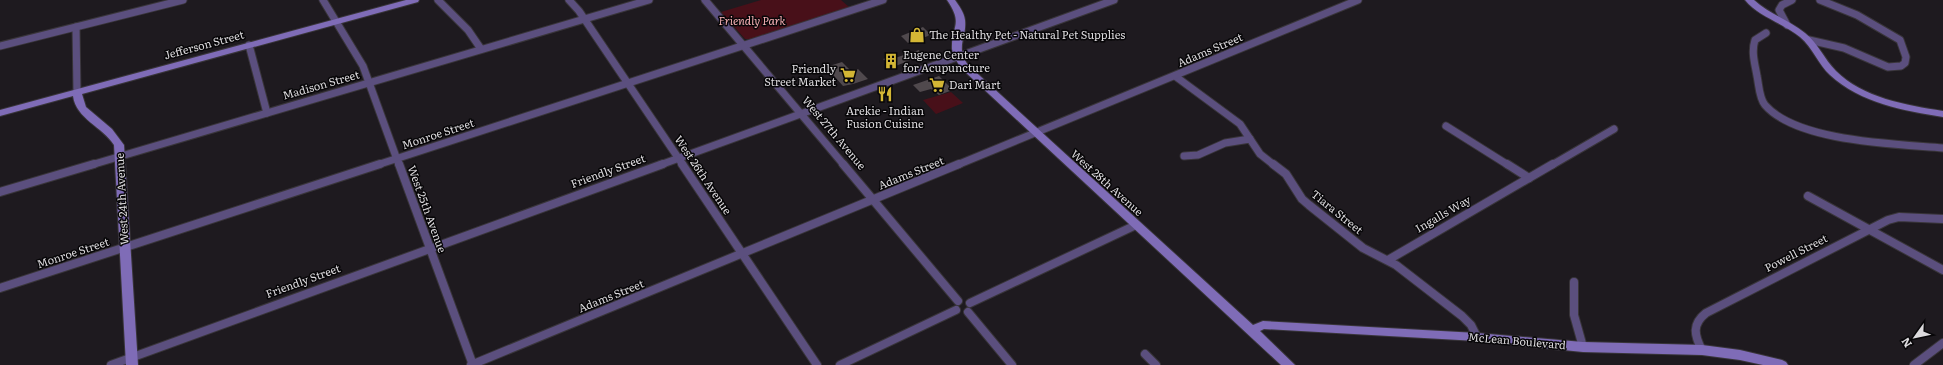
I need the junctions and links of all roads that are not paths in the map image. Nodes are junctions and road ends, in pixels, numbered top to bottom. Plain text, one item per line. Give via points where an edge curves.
1 (183, 0) edge
2 (323, 0) edge
3 (415, 0) edge
4 (438, 0) edge
5 (569, 0) edge
6 (649, 0) edge
7 (705, 0) edge
8 (883, 0) edge
9 (951, 0) edge
10 (1114, 0) edge
11 (1358, 0) edge
12 (1749, 0) edge
13 (1792, 0) edge
14 (1820, 0) edge
15 (584, 19) junction
16 (336, 22) junction
17 (1787, 25) junction
18 (76, 27) junction
19 (1766, 33) dead end
20 (1809, 40) junction
21 (249, 45) junction
22 (744, 45) junction
23 (0, 46) edge
24 (481, 49) junction
25 (958, 56) junction
26 (1175, 76) junction
27 (626, 82) junction
28 (369, 83) junction
29 (77, 92) junction
30 (0, 113) edge
31 (267, 113) junction
32 (801, 113) junction
33 (1943, 114) edge
34 (1446, 126) dead end
35 (1614, 129) dead end
36 (1036, 134) junction
37 (1250, 139) junction
38 (1943, 148) edge
39 (1184, 156) dead end
40 (120, 157) junction
41 (678, 158) junction
42 (397, 159) junction
43 (1529, 178) junction
44 (0, 192) edge
45 (1808, 196) dead end
46 (874, 200) junction
47 (1943, 219) edge
48 (1136, 225) junction
49 (1868, 229) junction
50 (125, 248) junction
51 (430, 248) junction
52 (743, 254) junction
53 (1388, 260) junction
54 (1943, 270) edge
55 (1574, 282) dead end
56 (0, 288) edge
57 (957, 306) junction
58 (969, 308) junction
59 (1251, 330) junction
60 (1477, 337) junction
61 (1943, 343) edge
62 (1583, 347) junction
63 (1702, 350) junction
64 (1145, 354) dead end
65 (132, 361) edge
66 (110, 365) edge
67 (472, 365) edge
68 (817, 365) edge
69 (840, 365) edge
70 (1012, 365) edge
71 (1156, 365) edge
72 (1289, 365) edge
73 (1782, 365) edge
74 (1914, 365) edge

1 - 18 street
2 - 16 street, West 25th Avenue
3 - 16 street, Jefferson Street
4 - 24 street via 468,30
5 - 15 street, West 26th Avenue
6 - 15 street, Madison Street
7 - 22 street, West 27th Avenue
8 - 22 street, Monroe Street
9 - 25 street via 961,18 961,30 955,45
10 - 25 street, Friendly Street
11 - 26 street, Adams Street
12 - 17 street
13 - 17 street via 1780,5 1778,9
14 - 20 street via 1857,15 1900,40 1905,61 1896,68 1844,48
15 - 24 street, Madison Street
15 - 27 street, West 26th Avenue
16 - 21 street, Jefferson Street
16 - 28 street, West 25th Avenue via 363,66
17 - 20 street
18 - 23 street
18 - 29 street, West 24th Avenue
19 - 38 street via 1755,40 1752,48 1762,99 1768,110 1778,117 1819,132 1879,142
20 - 33 street via 1834,73 1853,87 1896,104
21 - 29 street, Jefferson Street
21 - 31 street
22 - 27 street, Monroe Street
22 - 32 street, West 27th Avenue
24 - 28 street, Madison Street
25 - 32 street, Friendly Street
25 - 36 street, West 28th Avenue via 960,62
26 - 36 street, Adams Street
26 - 37 street, Tiara Street via 1236,121
27 - 41 street, West 26th Avenue
27 - 42 street, Monroe Street
28 - 31 street, Madison Street
28 - 42 street, West 25th Avenue
29 - 30 street, Jefferson Street
29 - 40 street, West 24th Avenue via 82,110 116,138
31 - 40 street, Madison Street
32 - 41 street, Friendly Street
32 - 46 street, West 27th Avenue
34 - 43 street
35 - 43 street, Ingalls Way
36 - 46 street, Adams Street
36 - 48 street, West 28th Avenue
37 - 39 street via 1227,142 1198,155
37 - 53 street, Tiara Street via 1262,155 1286,174 1302,199 1363,248
40 - 44 street, Madison Street
40 - 50 street, West 24th Avenue
41 - 51 street, Friendly Street
41 - 52 street, West 26th Avenue
42 - 50 street, Monroe Street
42 - 51 street, West 25th Avenue
43 - 53 street, Ingalls Way
45 - 49 street
46 - 52 street, Adams Street
46 - 57 street, West 27th Avenue
47 - 49 street, Powell Street via 1899,217
48 - 58 street
48 - 59 street, West 28th Avenue
49 - 54 street
49 - 63 street, Powell Street via 1698,318 1695,323 1695,334
50 - 56 street, Monroe Street
50 - 65 street, West 24th Avenue
51 - 65 street, Friendly Street
51 - 67 street, West 25th Avenue
52 - 67 street, Adams Street
52 - 68 street, West 26th Avenue
53 - 60 street via 1468,321
55 - 62 street via 1574,314 1577,334
57 - 58 street via 964,300
57 - 69 street
58 - 70 street
59 - 60 street, McLean Boulevard via 1263,325
59 - 72 street, West 28th Avenue
60 - 62 street, McLean Boulevard
61 - 74 street
62 - 63 street, McLean Boulevard
63 - 73 street, McLean Boulevard
64 - 71 street
65 - 66 street, Friendly Street

